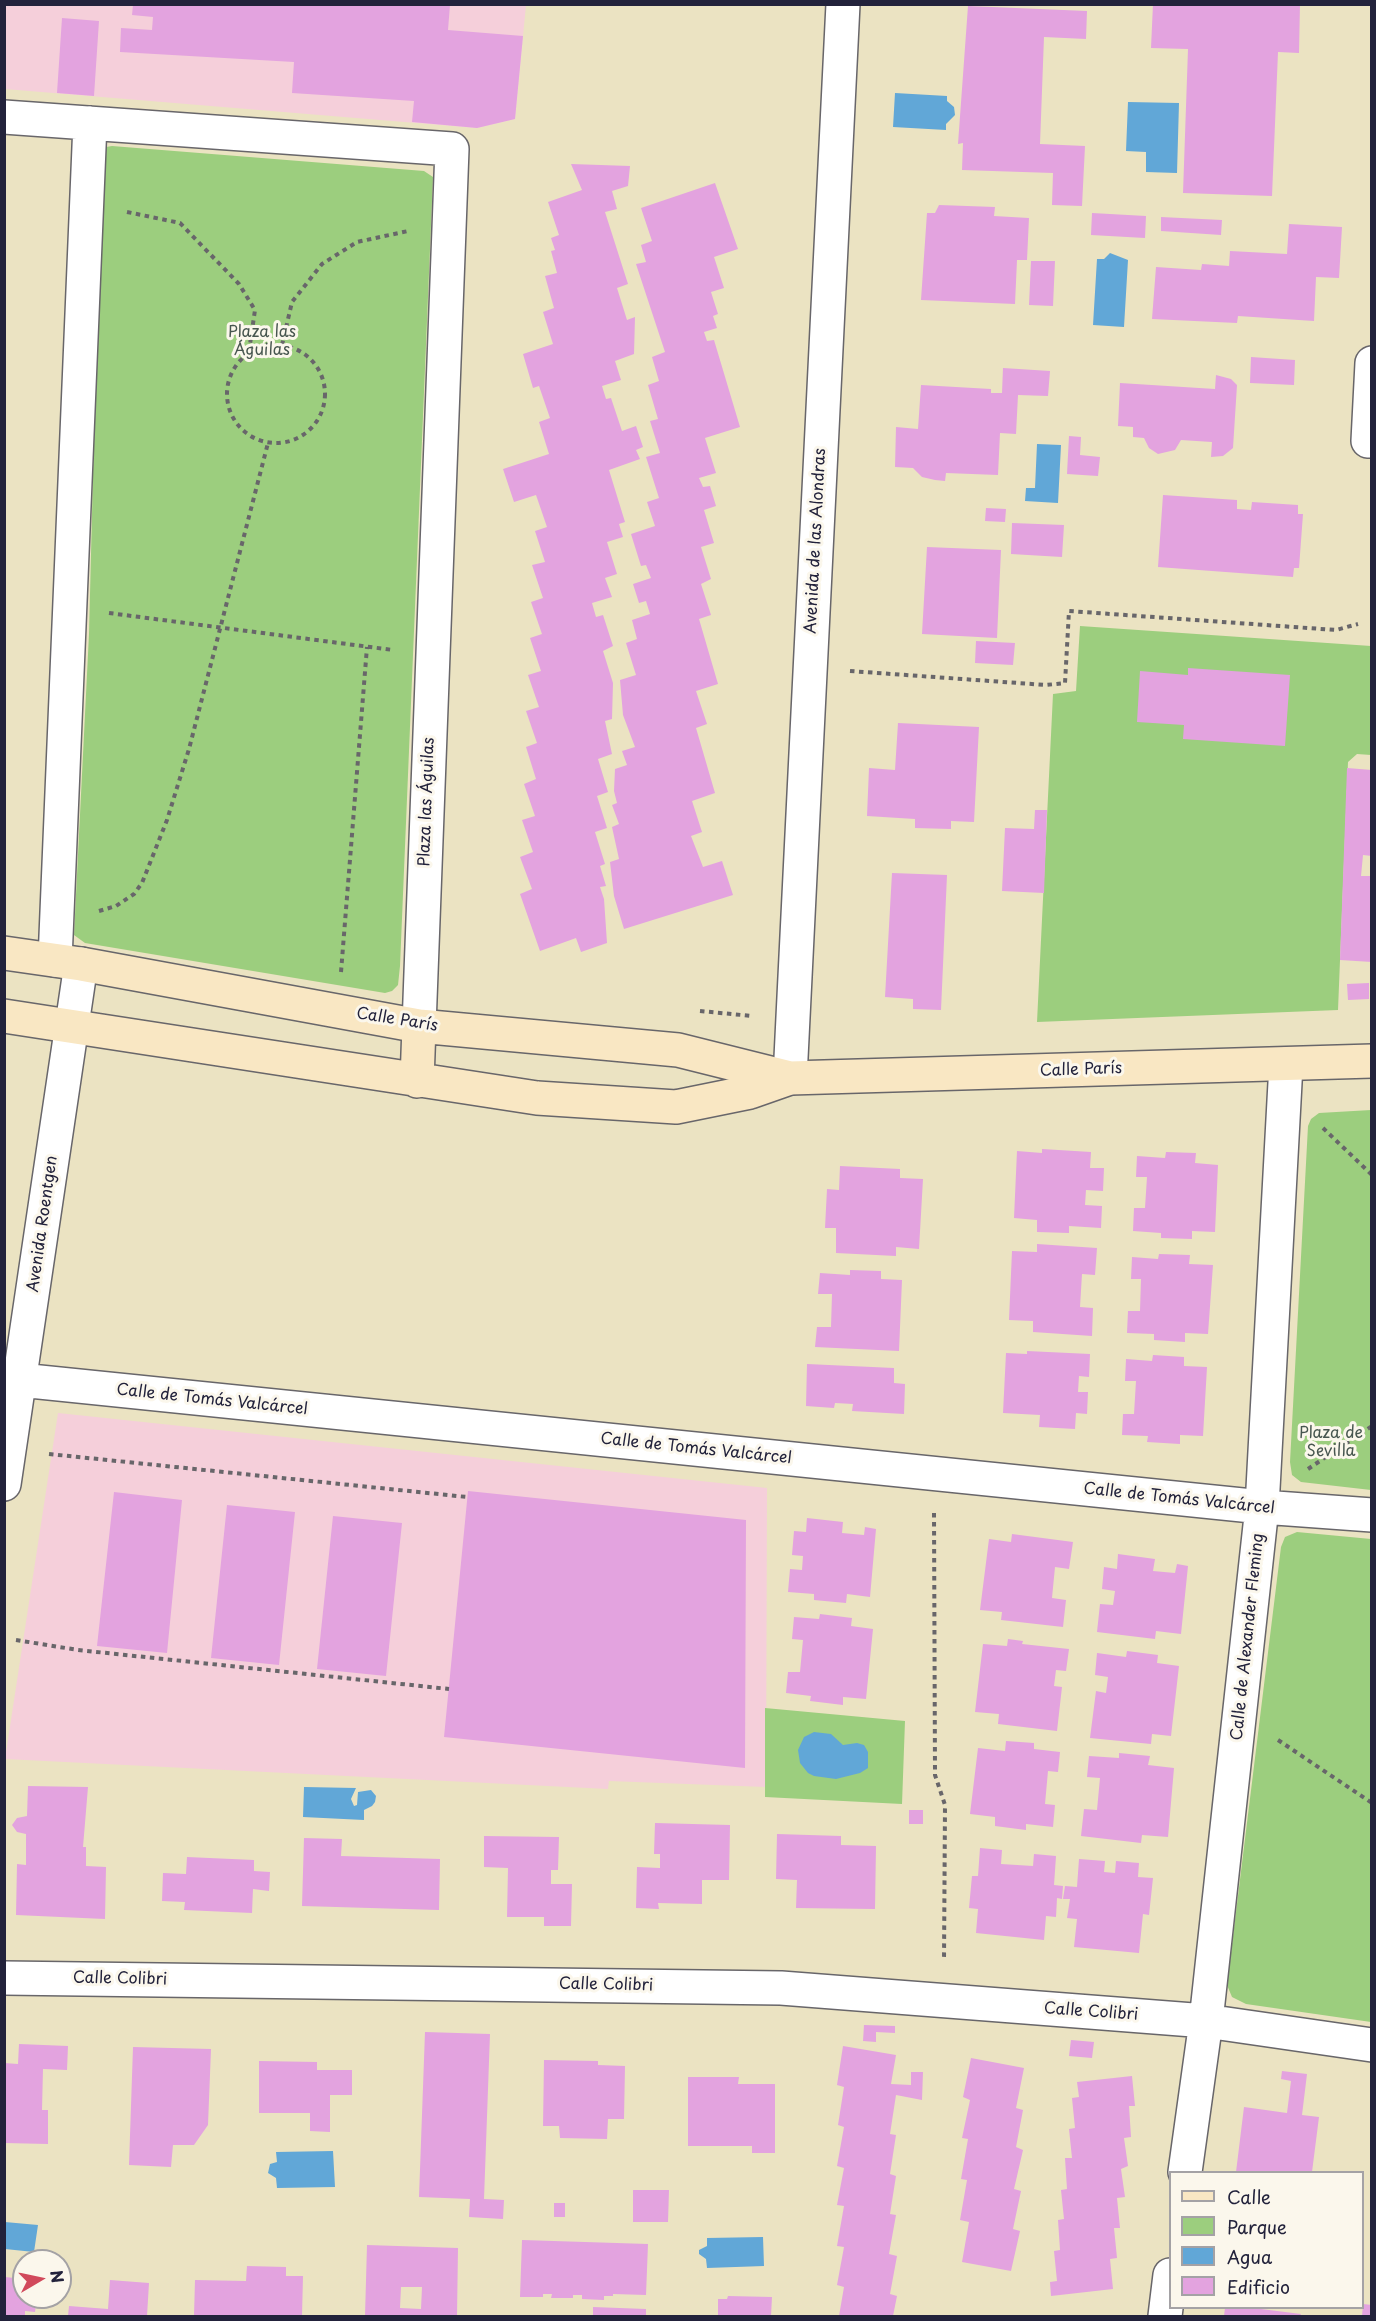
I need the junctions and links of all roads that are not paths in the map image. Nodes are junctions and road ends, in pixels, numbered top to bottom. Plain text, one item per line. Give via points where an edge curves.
1 (843, 4) edge
2 (4, 117) edge
3 (90, 123) junction
4 (1371, 363) edge
5 (1371, 441) edge
6 (4, 953) edge
7 (68, 962) junction
8 (4, 1016) edge
9 (73, 1026) junction
10 (418, 1026) junction
11 (1371, 1061) edge
12 (1286, 1064) junction
13 (790, 1078) junction
14 (417, 1081) junction
15 (20, 1380) junction
16 (4, 1484) edge
17 (1262, 1508) junction
18 (1371, 1515) edge
19 (4, 1978) edge
20 (1206, 2021) junction
21 (1371, 2045) edge
22 (1185, 2171) edge
23 (1169, 2283) edge
24 (1165, 2316) edge

1 - 13 street, Avenida de las Alondras
2 - 3 street, Plaza las Águilas
3 - 7 street via 69,608
3 - 10 street, Plaza las Águilas via 452,149
4 - 5 street
6 - 7 main road, Calle París
7 - 9 street, Avenida Roentgen
7 - 10 main road, Calle París
8 - 9 main road, Calle París
9 - 14 main road, Calle París
9 - 15 street, Avenida Roentgen
10 - 13 main road, Calle París via 678,1050
10 - 14 main road
11 - 12 main road, Calle París
12 - 13 main road, Calle París
12 - 17 street, Calle de Alexander Fleming
13 - 14 main road, Calle París via 750,1092 676,1107 537,1098
15 - 16 street, Avenida Roentgen
15 - 17 street, Calle de Tomás Valcárcel
17 - 18 street, Calle de Tomás Valcárcel
17 - 20 street, Calle de Alexander Fleming
19 - 20 street, Calle Colibri via 781,1988
20 - 21 street, Calle Colibri
20 - 22 street, Calle de Alexander Fleming
23 - 24 street

